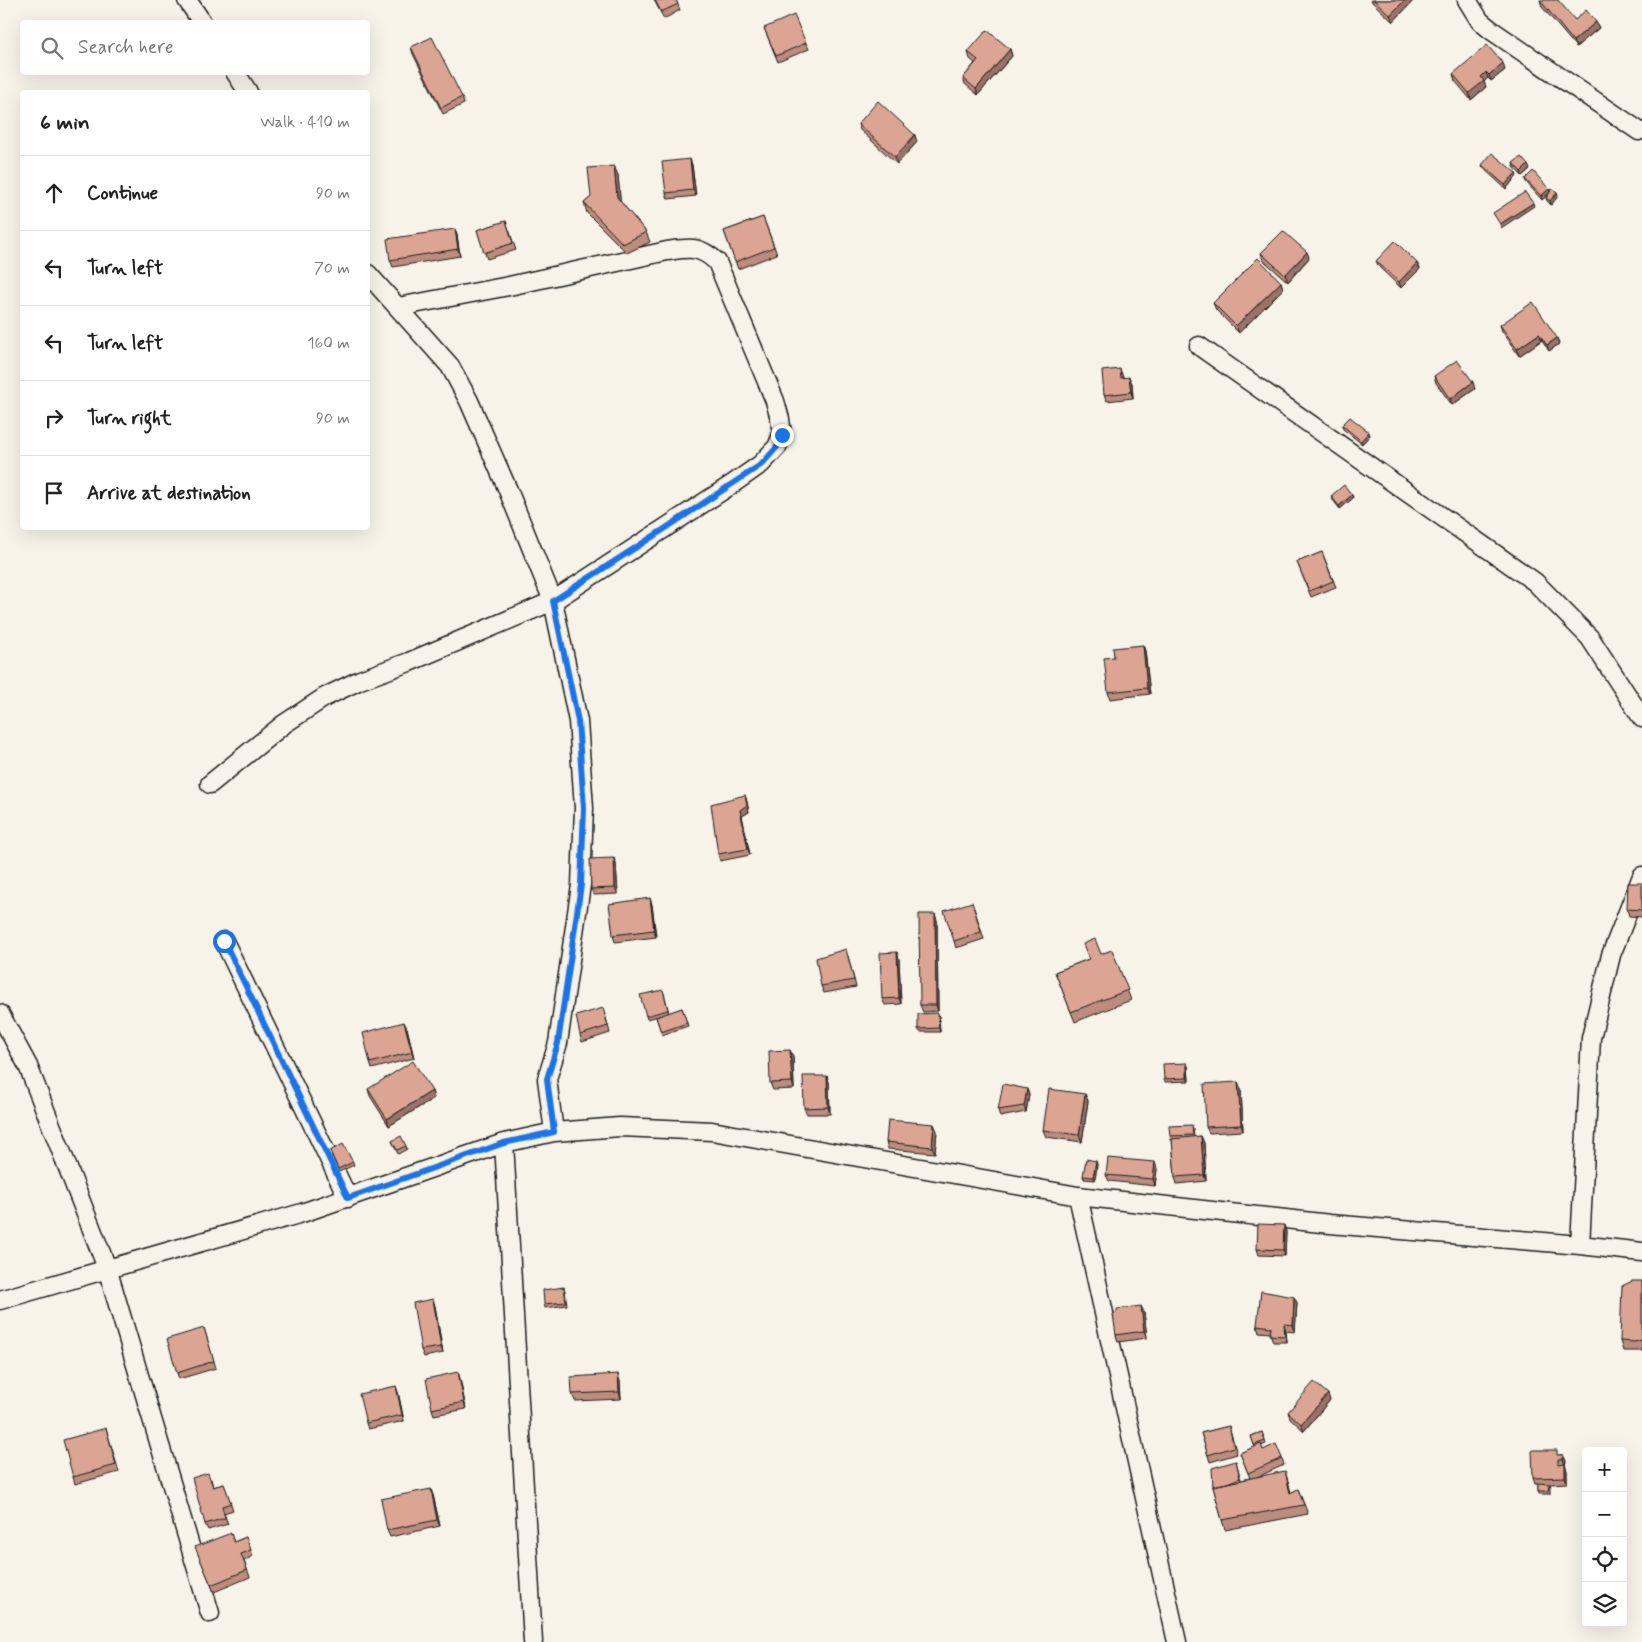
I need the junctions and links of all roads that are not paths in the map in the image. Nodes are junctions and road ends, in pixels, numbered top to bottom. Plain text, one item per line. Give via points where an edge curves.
1 (187, 0) edge
2 (1467, 0) edge
3 (201, 20) edge
4 (237, 75) edge
5 (247, 90) edge
6 (1639, 131) dead end
7 (370, 276) edge
8 (398, 307) junction
9 (1199, 346) dead end
10 (553, 601) junction
11 (1642, 718) edge
12 (210, 784) dead end
13 (1642, 876) edge
14 (224, 941) dead end
15 (0, 1014) edge
16 (554, 1132) junction
17 (504, 1143) junction
18 (1078, 1196) junction
19 (348, 1198) junction
20 (1580, 1245) junction
21 (1642, 1252) edge
22 (107, 1268) junction
23 (0, 1300) edge
24 (210, 1613) dead end
25 (533, 1642) edge
26 (1177, 1642) edge

1 - 3 street
2 - 6 street via 1480,21 1491,30
4 - 5 street
7 - 8 street
8 - 10 street via 450,366 469,401
8 - 10 street via 667,251 693,248 707,252 717,262 775,401 782,435 777,447 762,464
9 - 11 street via 1535,582 1590,638
10 - 12 street via 326,696 284,724
10 - 16 street via 578,721 584,808 581,885 558,1043 547,1079
13 - 20 street via 1611,955 1591,1038
14 - 19 street
15 - 22 street via 28,1066
16 - 17 street
16 - 18 street via 620,1126 712,1131
17 - 19 street
17 - 25 street
18 - 20 street via 1330,1224
18 - 26 street
19 - 22 street
20 - 21 street
22 - 23 street
22 - 24 street

